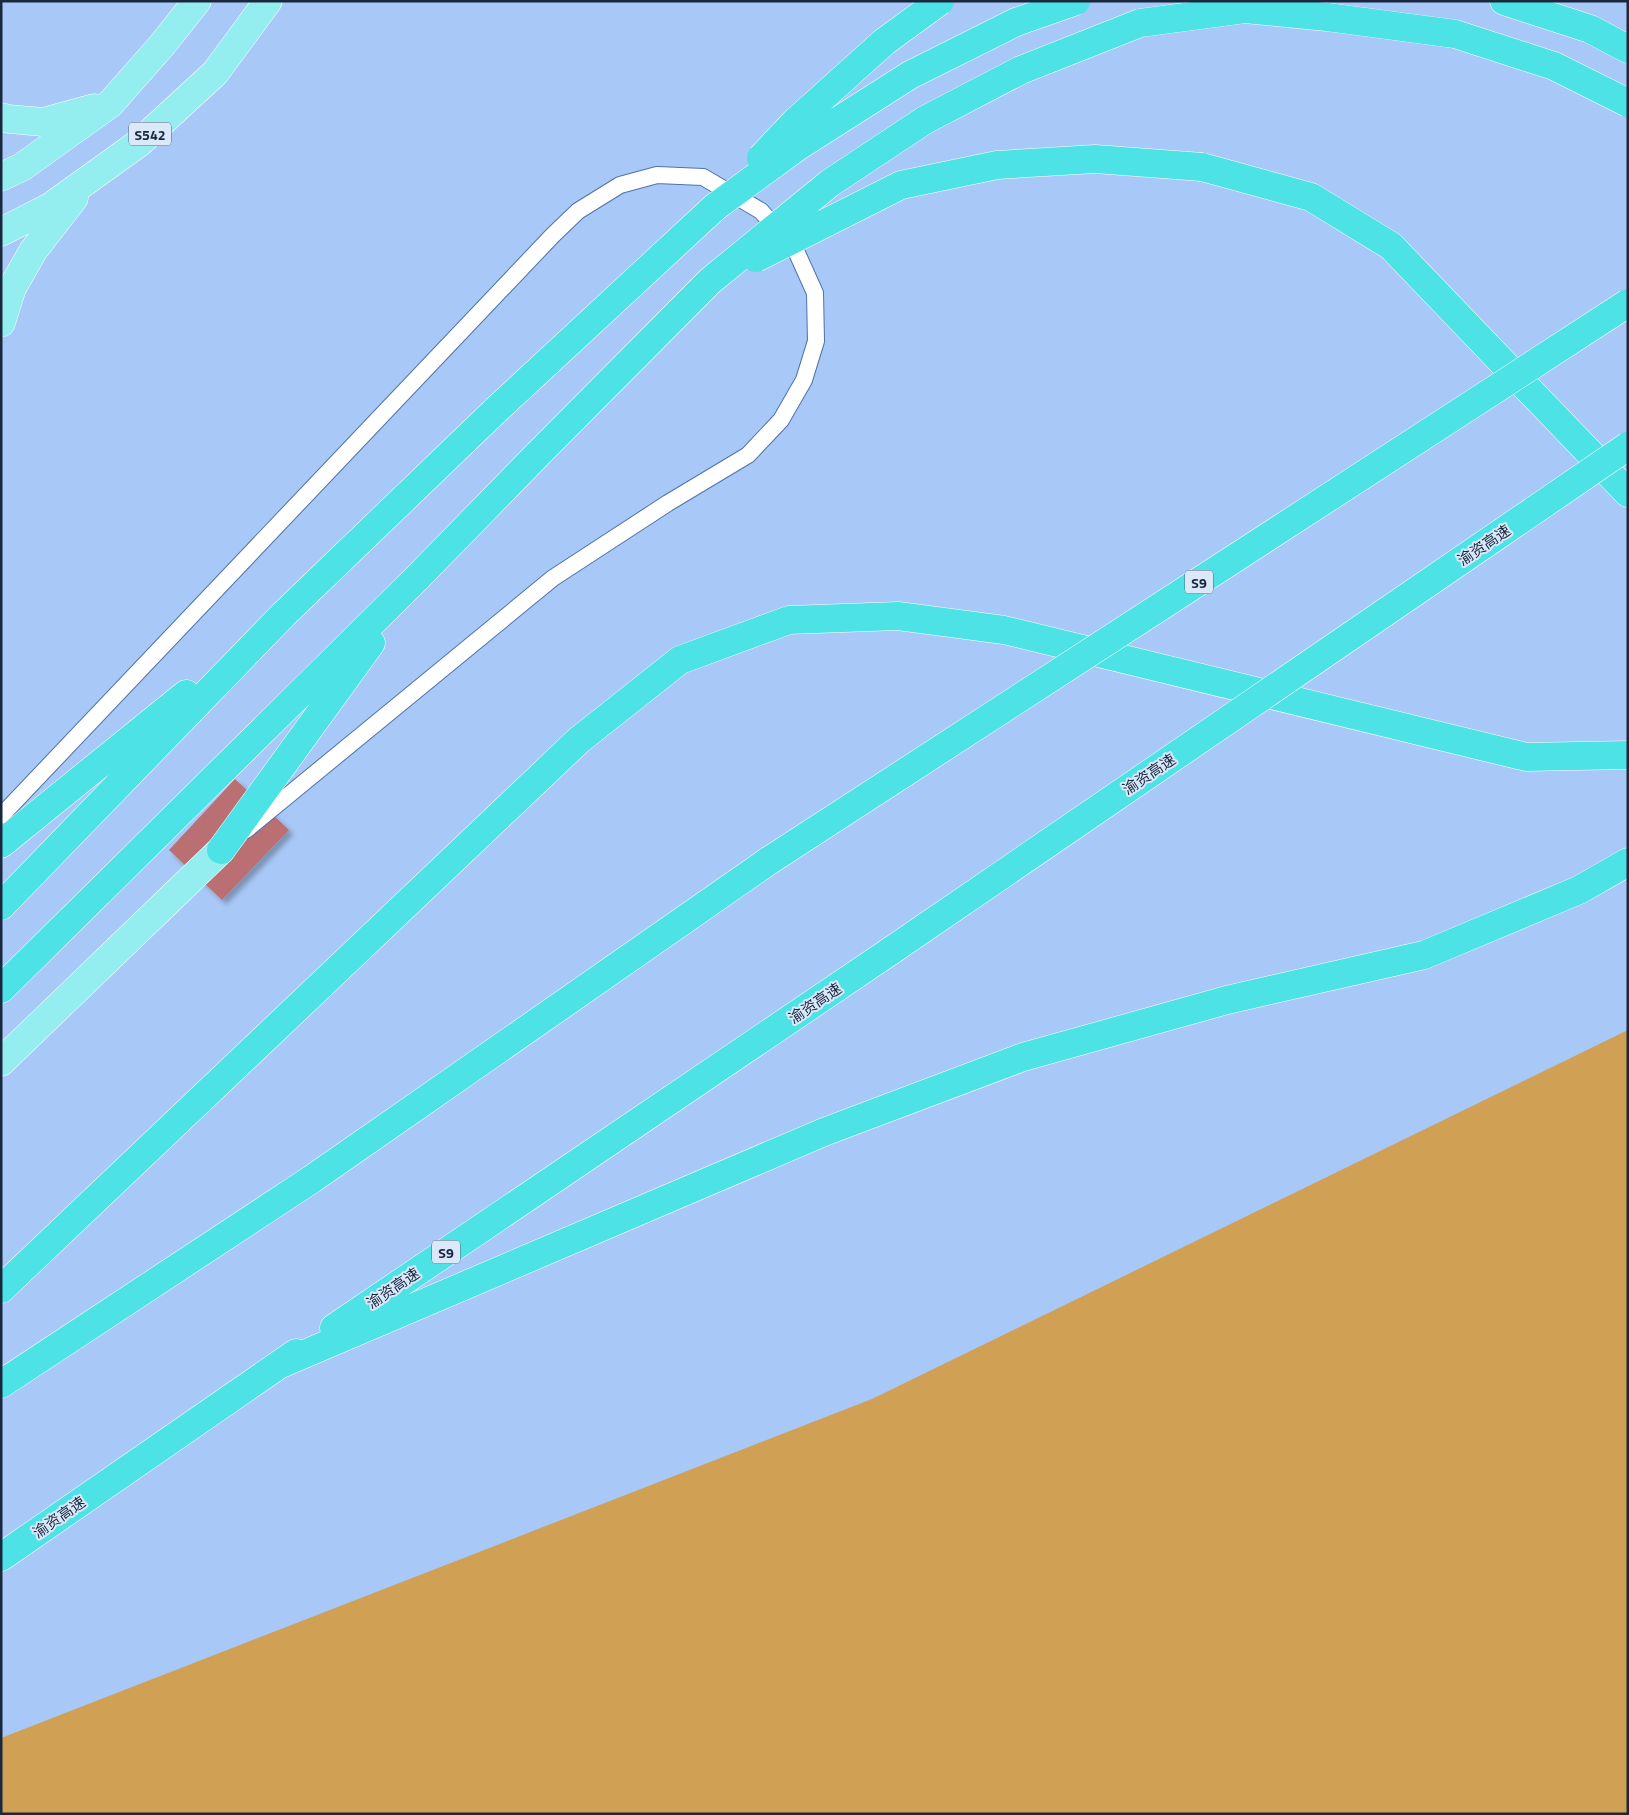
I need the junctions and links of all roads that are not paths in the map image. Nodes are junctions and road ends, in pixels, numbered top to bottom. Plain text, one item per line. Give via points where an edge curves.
1 (197, 1) edge
2 (268, 1) edge
3 (940, 1) edge
4 (1076, 1) edge
5 (1504, 1) edge
6 (1628, 49) edge
7 (1628, 103) edge
8 (110, 104) junction
9 (1, 117) edge
10 (1, 177) edge
11 (90, 178) junction
12 (715, 207) junction
13 (1, 232) edge
14 (710, 281) junction
15 (1628, 303) edge
16 (1, 323) edge
17 (1628, 446) edge
18 (1628, 493) edge
19 (417, 578) junction
20 (284, 614) junction
21 (1628, 755) edge
22 (1, 816) edge
23 (1, 844) edge
24 (221, 850) junction
25 (1628, 862) edge
26 (1, 906) edge
27 (1, 989) edge
28 (1, 1062) edge
29 (1, 1289) edge
30 (281, 1364) junction
31 (1, 1384) edge
32 (1, 1557) edge

1 - 8 main road
2 - 11 main road, S542 via 215,73 140,143
3 - 12 highway, bridge via 884,42 794,123
4 - 12 highway, bridge via 1016,22 910,75 797,147
5 - 6 highway via 1590,29
7 - 14 highway, bridge via 1554,66 1455,34 1327,16 1245,9 1140,23 1022,70 925,120 830,183
8 - 9 main road via 43,122
8 - 10 main road via 22,167
11 - 13 main road, S542 via 50,207
11 - 16 main road via 33,251 12,288
12 - 20 highway, bridge via 496,410
14 - 18 highway, bridge via 901,186 996,165 1095,158 1202,167 1310,197 1391,246
14 - 19 highway, bridge
15 - 31 highway, S9, bridge via 770,860 312,1179
17 - 30 highway, 渝资高速 / S9, bridge
19 - 24 highway
19 - 27 highway
20 - 23 highway
20 - 26 highway
21 - 29 highway via 1526,757 1004,630 898,616 789,620 680,660 579,740
22 - 24 lane via 578,211 620,185 656,175 703,177 761,211 797,253 815,293 816,341 804,380 781,420 748,455 553,578
24 - 28 main road
25 - 30 highway via 1579,890 1424,956 1227,1000 1023,1057 824,1132
30 - 32 highway, 渝资高速 / S9

